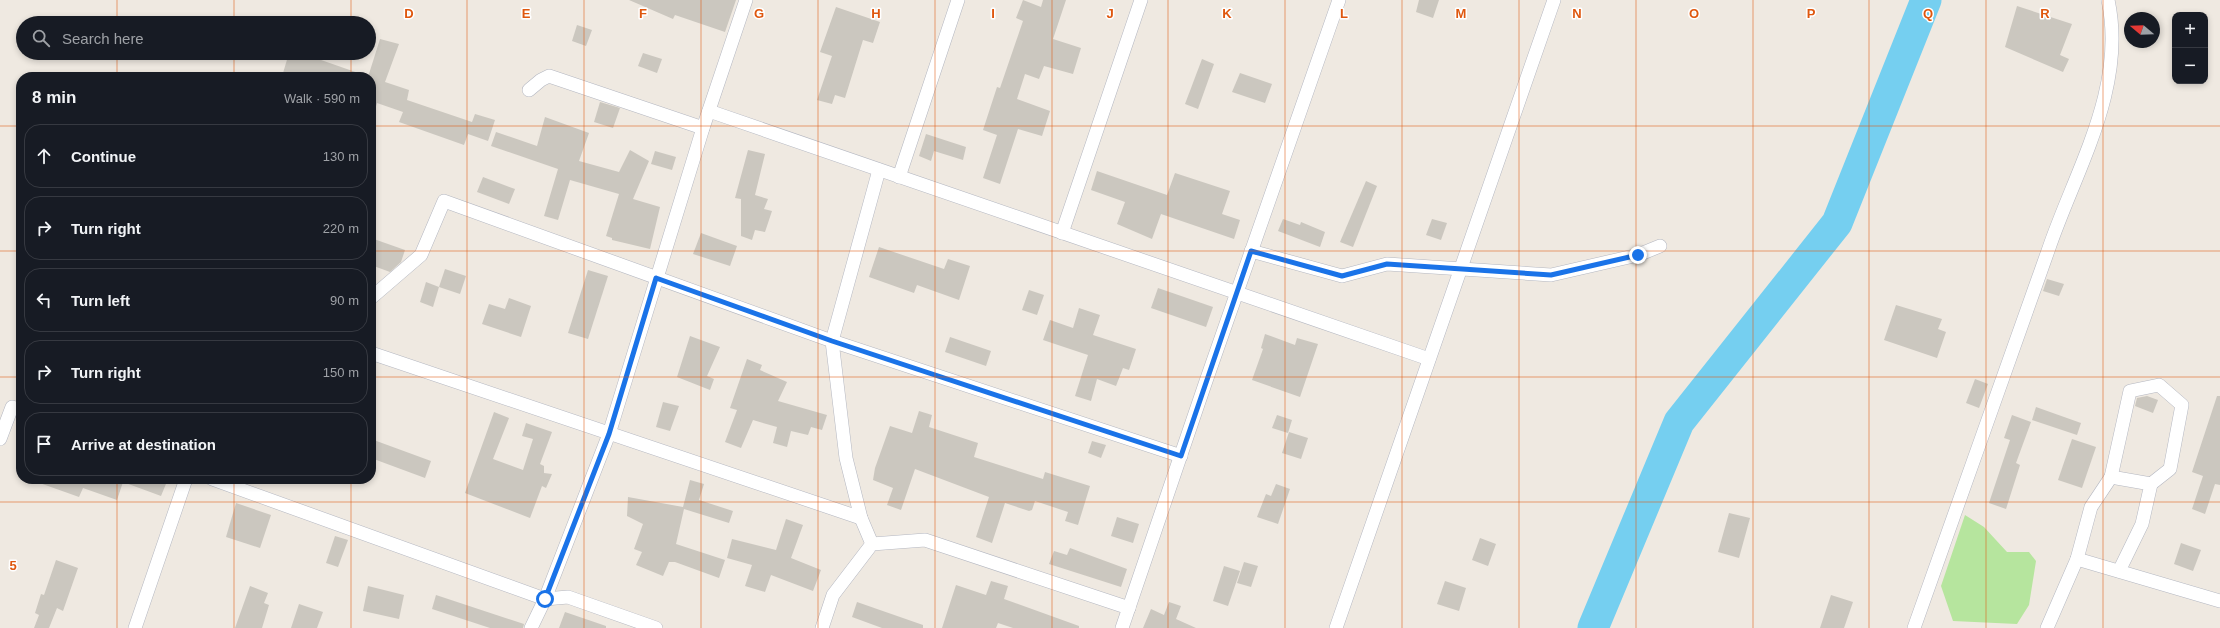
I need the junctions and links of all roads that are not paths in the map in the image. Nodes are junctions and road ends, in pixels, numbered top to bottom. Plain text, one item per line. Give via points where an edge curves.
1 (746, 0) edge
2 (958, 0) edge
3 (1141, 0) edge
4 (1339, 0) edge
5 (1554, 0) edge
6 (2108, 0) edge
7 (529, 90) dead end
8 (709, 111) junction
9 (703, 128) junction
10 (879, 170) junction
11 (899, 177) junction
12 (1062, 233) junction
13 (1660, 246) dead end
14 (1251, 251) junction
15 (1460, 270) junction
16 (656, 278) junction
17 (1236, 293) junction
18 (376, 294) edge
19 (832, 341) junction
20 (376, 355) edge
21 (1429, 360) junction
22 (16, 408) edge
23 (609, 434) junction
24 (0, 439) edge
25 (1181, 456) junction
26 (2111, 477) junction
27 (184, 484) edge
28 (239, 484) edge
29 (2151, 484) junction
30 (861, 518) junction
31 (872, 544) junction
32 (2077, 558) junction
33 (2119, 571) junction
34 (545, 599) junction
35 (2220, 601) edge
36 (1129, 608) junction
37 (135, 628) edge
38 (531, 628) edge
39 (656, 628) edge
40 (822, 628) edge
41 (1122, 628) edge
42 (1336, 628) edge
43 (1914, 628) edge
44 (2047, 628) edge

1 - 8 street
2 - 11 street
3 - 12 street
4 - 14 street
5 - 15 street
6 - 43 street via 2112,23 2111,64 2089,146 2052,240
7 - 9 street via 549,76
8 - 9 street
8 - 10 street
9 - 16 street
10 - 11 street
10 - 19 street
11 - 12 street
12 - 17 street
13 - 15 street via 1638,255 1551,275
14 - 15 street via 1342,276 1387,264
14 - 17 street
15 - 21 street
16 - 18 street via 444,201 421,255
16 - 19 street
16 - 23 street
17 - 21 street
17 - 25 street
19 - 25 street
19 - 30 street via 846,458
20 - 23 street
21 - 42 street
22 - 24 street via 12,407
23 - 30 street
23 - 34 street
25 - 36 street
26 - 29 street
26 - 29 street via 2130,391 2158,385 2182,405 2170,469
26 - 32 street via 2090,507
27 - 37 street
28 - 34 street
29 - 33 street via 2142,524
30 - 31 street
31 - 36 street via 925,540
31 - 40 street via 833,595
32 - 33 street
32 - 44 street
33 - 35 street
34 - 38 street
34 - 39 street via 568,597
36 - 41 street

